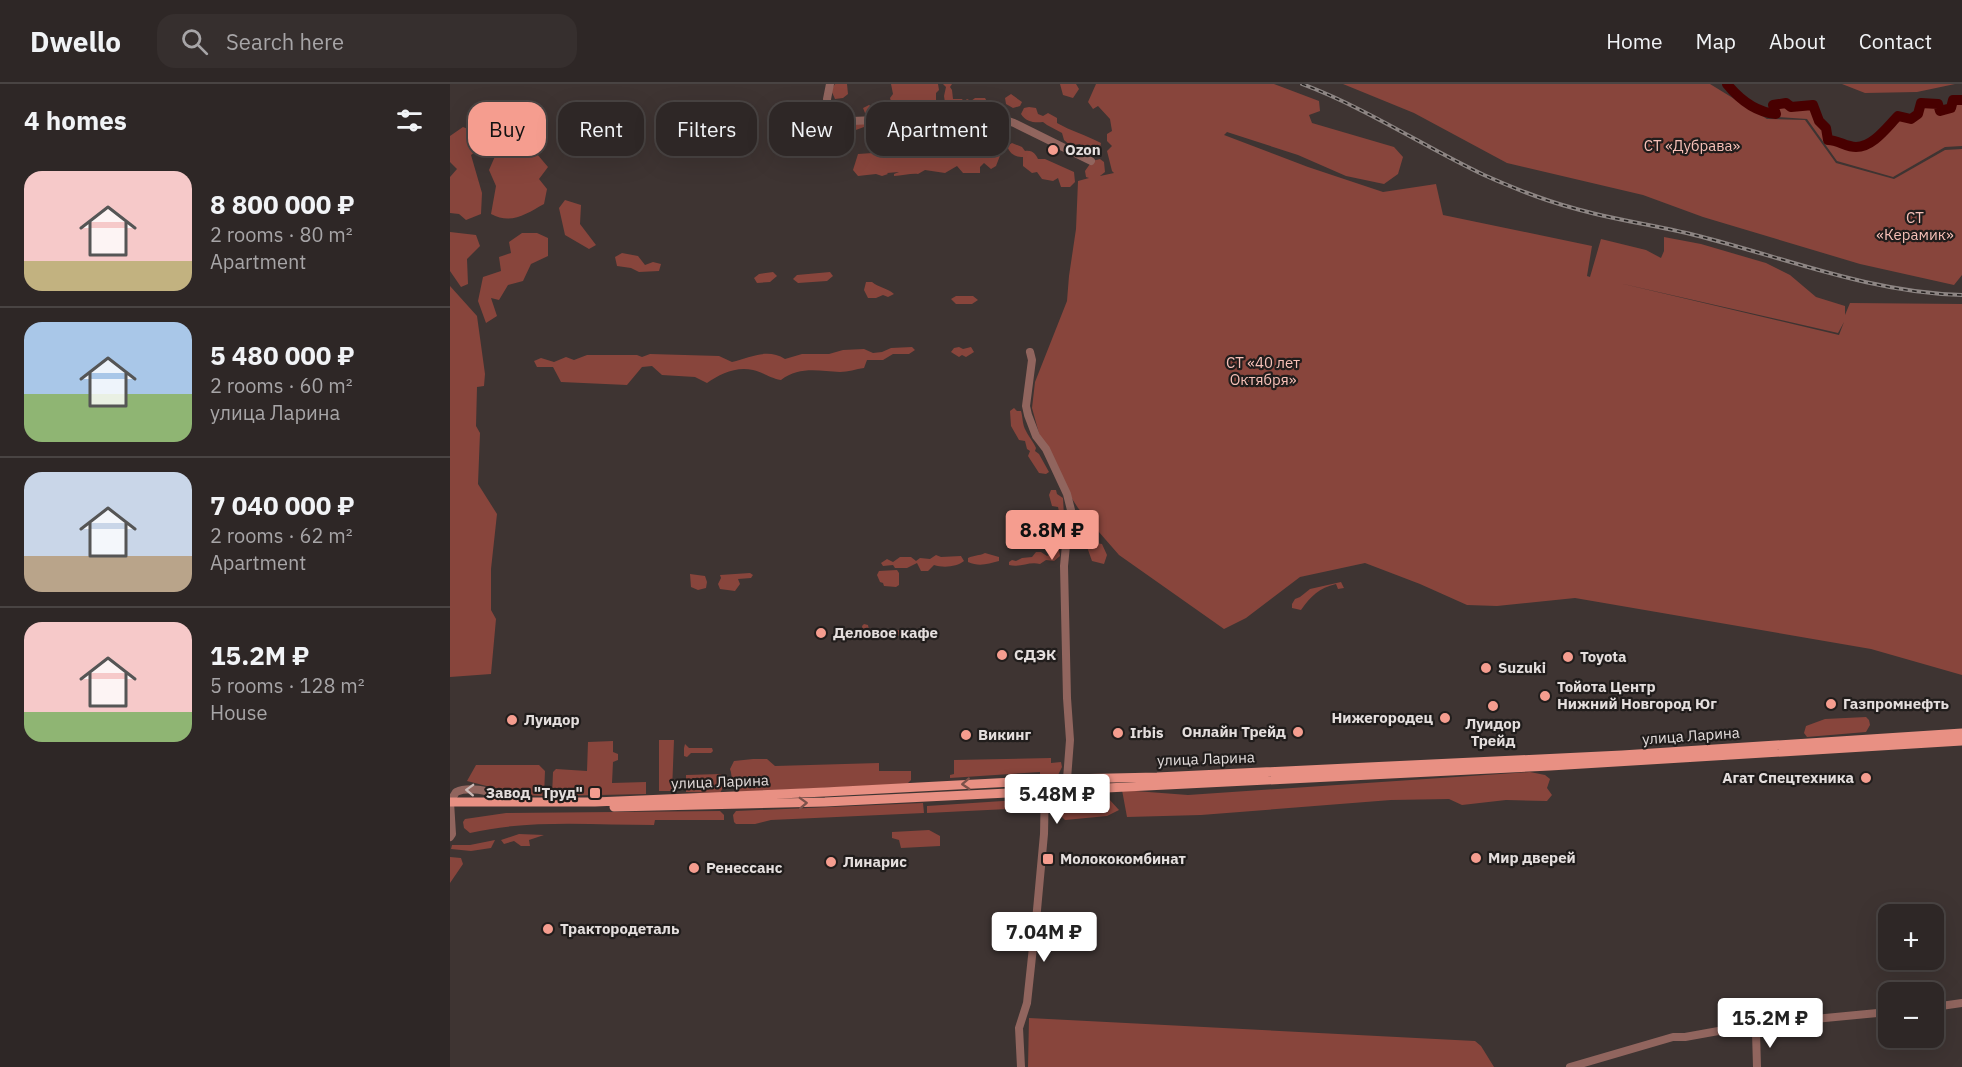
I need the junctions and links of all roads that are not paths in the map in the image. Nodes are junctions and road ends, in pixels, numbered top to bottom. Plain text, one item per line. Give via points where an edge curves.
1 (830, 84) edge
2 (1090, 161) dead end
3 (1030, 352) dead end
4 (1962, 733) edge
5 (1924, 739) junction
6 (1962, 741) edge
7 (1891, 742) junction
8 (1067, 779) junction
9 (1045, 785) junction
10 (450, 802) edge
11 (450, 809) edge
12 (450, 837) edge
13 (1962, 1003) edge
14 (1944, 1006) edge
15 (1878, 1013) edge
16 (1756, 1032) junction
17 (1021, 1067) edge
18 (1570, 1067) edge
19 (1758, 1067) edge

1 - 2 street via 829,122 991,115
3 - 8 street via 1028,415 1071,510 1064,574 1070,740
4 - 5 main road, улица Ларина
5 - 6 main road, улица Ларина
5 - 7 main road, улица Ларина
7 - 8 main road, улица Ларина
7 - 9 main road, улица Ларина via 1542,767
8 - 9 main road, улица Ларина
9 -> 10 main road, улица Ларина via 529,803
11 -> 9 main road, улица Ларина via 727,805
9 - 17 street via 1044,834 1027,1003 1019,1028
10 - 11 street
11 - 12 street
13 - 14 street
15 - 16 street via 1770,1024
16 - 18 street via 1724,1030 1673,1037
16 - 19 street

